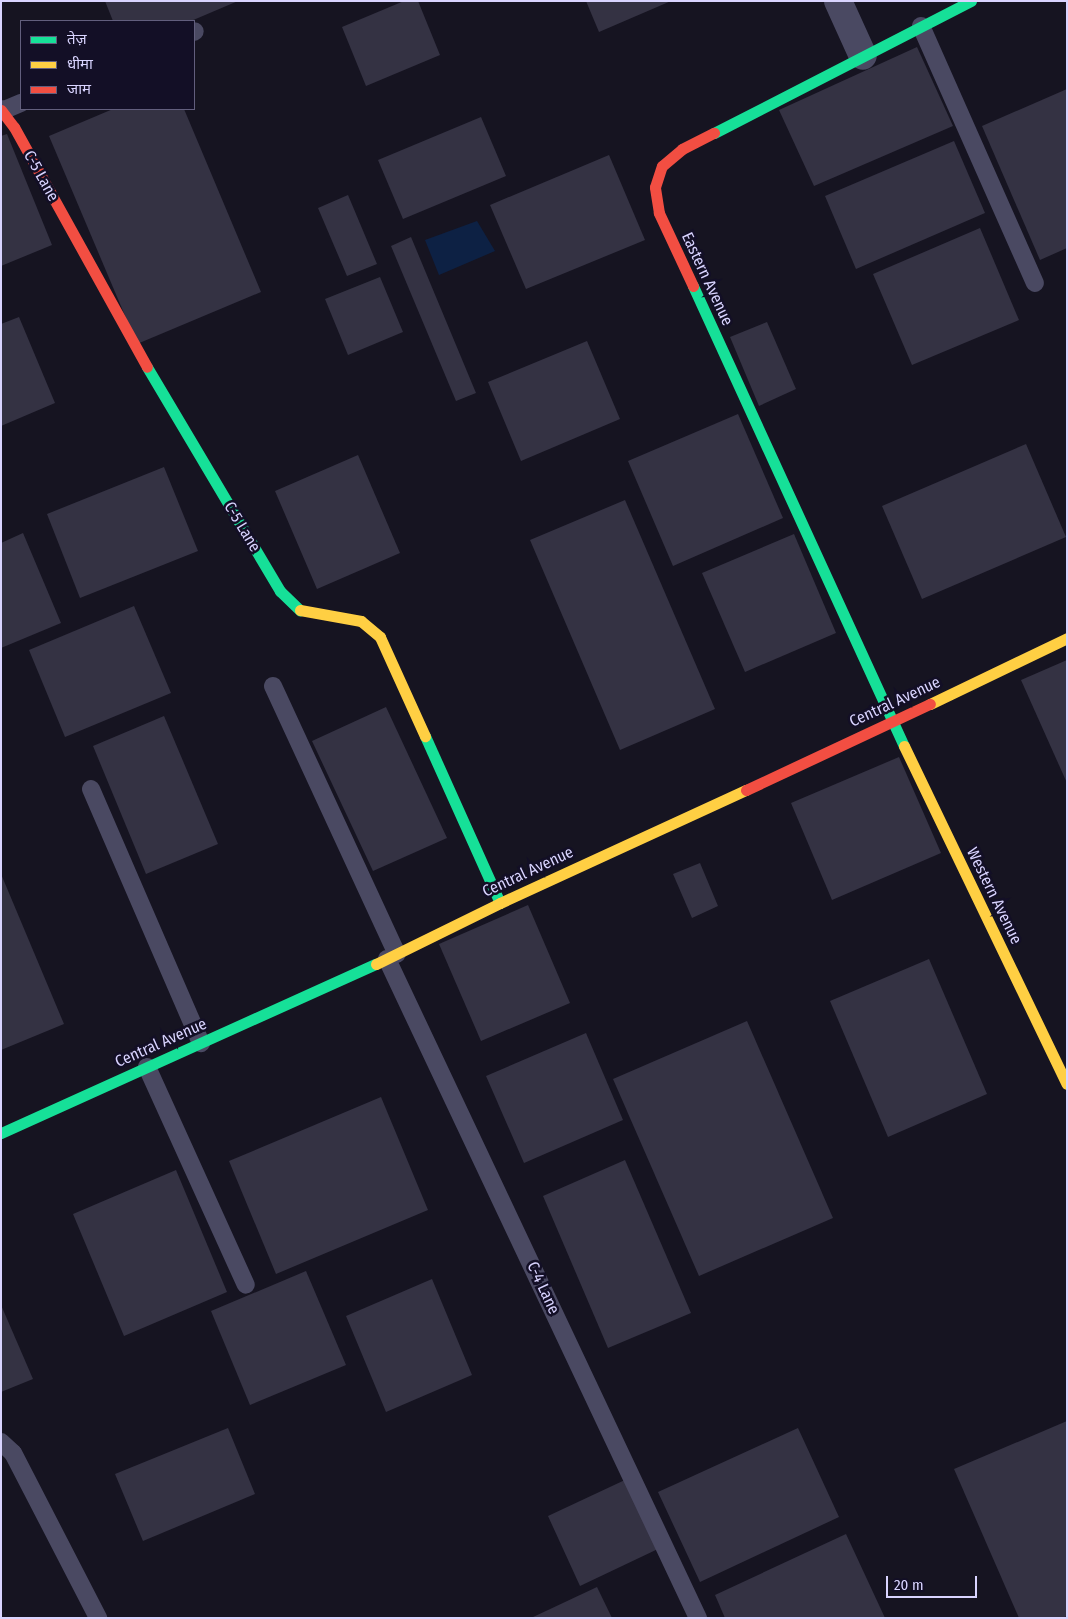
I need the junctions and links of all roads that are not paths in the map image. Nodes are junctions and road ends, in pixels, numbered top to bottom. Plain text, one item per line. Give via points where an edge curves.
1 (838, 1) edge
2 (971, 1) edge
3 (922, 26) junction
4 (863, 56) junction
5 (20, 103) edge
6 (2, 110) edge
7 (1035, 283) dead end
8 (1067, 638) edge
9 (273, 686) dead end
10 (893, 722) junction
11 (91, 789) dead end
12 (500, 903) junction
13 (392, 956) junction
14 (201, 1042) junction
15 (146, 1067) junction
16 (1067, 1084) edge
17 (1, 1133) edge
18 (246, 1284) dead end
19 (1, 1442) edge
20 (98, 1618) edge
21 (698, 1618) edge

1 - 4 street
2 - 3 street, Eastern Avenue
3 - 4 street, Eastern Avenue
3 - 7 lane
4 - 10 street, Eastern Avenue via 682,149 662,166 655,187 659,213
5 - 6 lane, C-5 Lane
6 - 12 street, C-5 Lane via 151,375 280,591 300,610 361,621 380,637
8 - 10 street, Central Avenue
9 - 13 lane, C-4 Lane
10 - 12 street, Central Avenue
10 - 16 street, Western Avenue
11 - 14 lane
12 - 13 street, Central Avenue
13 - 14 street, Central Avenue
13 - 21 lane, C-4 Lane
14 - 15 street, Central Avenue
15 - 17 street, Central Avenue
15 - 18 lane
19 - 20 lane via 13,1453

